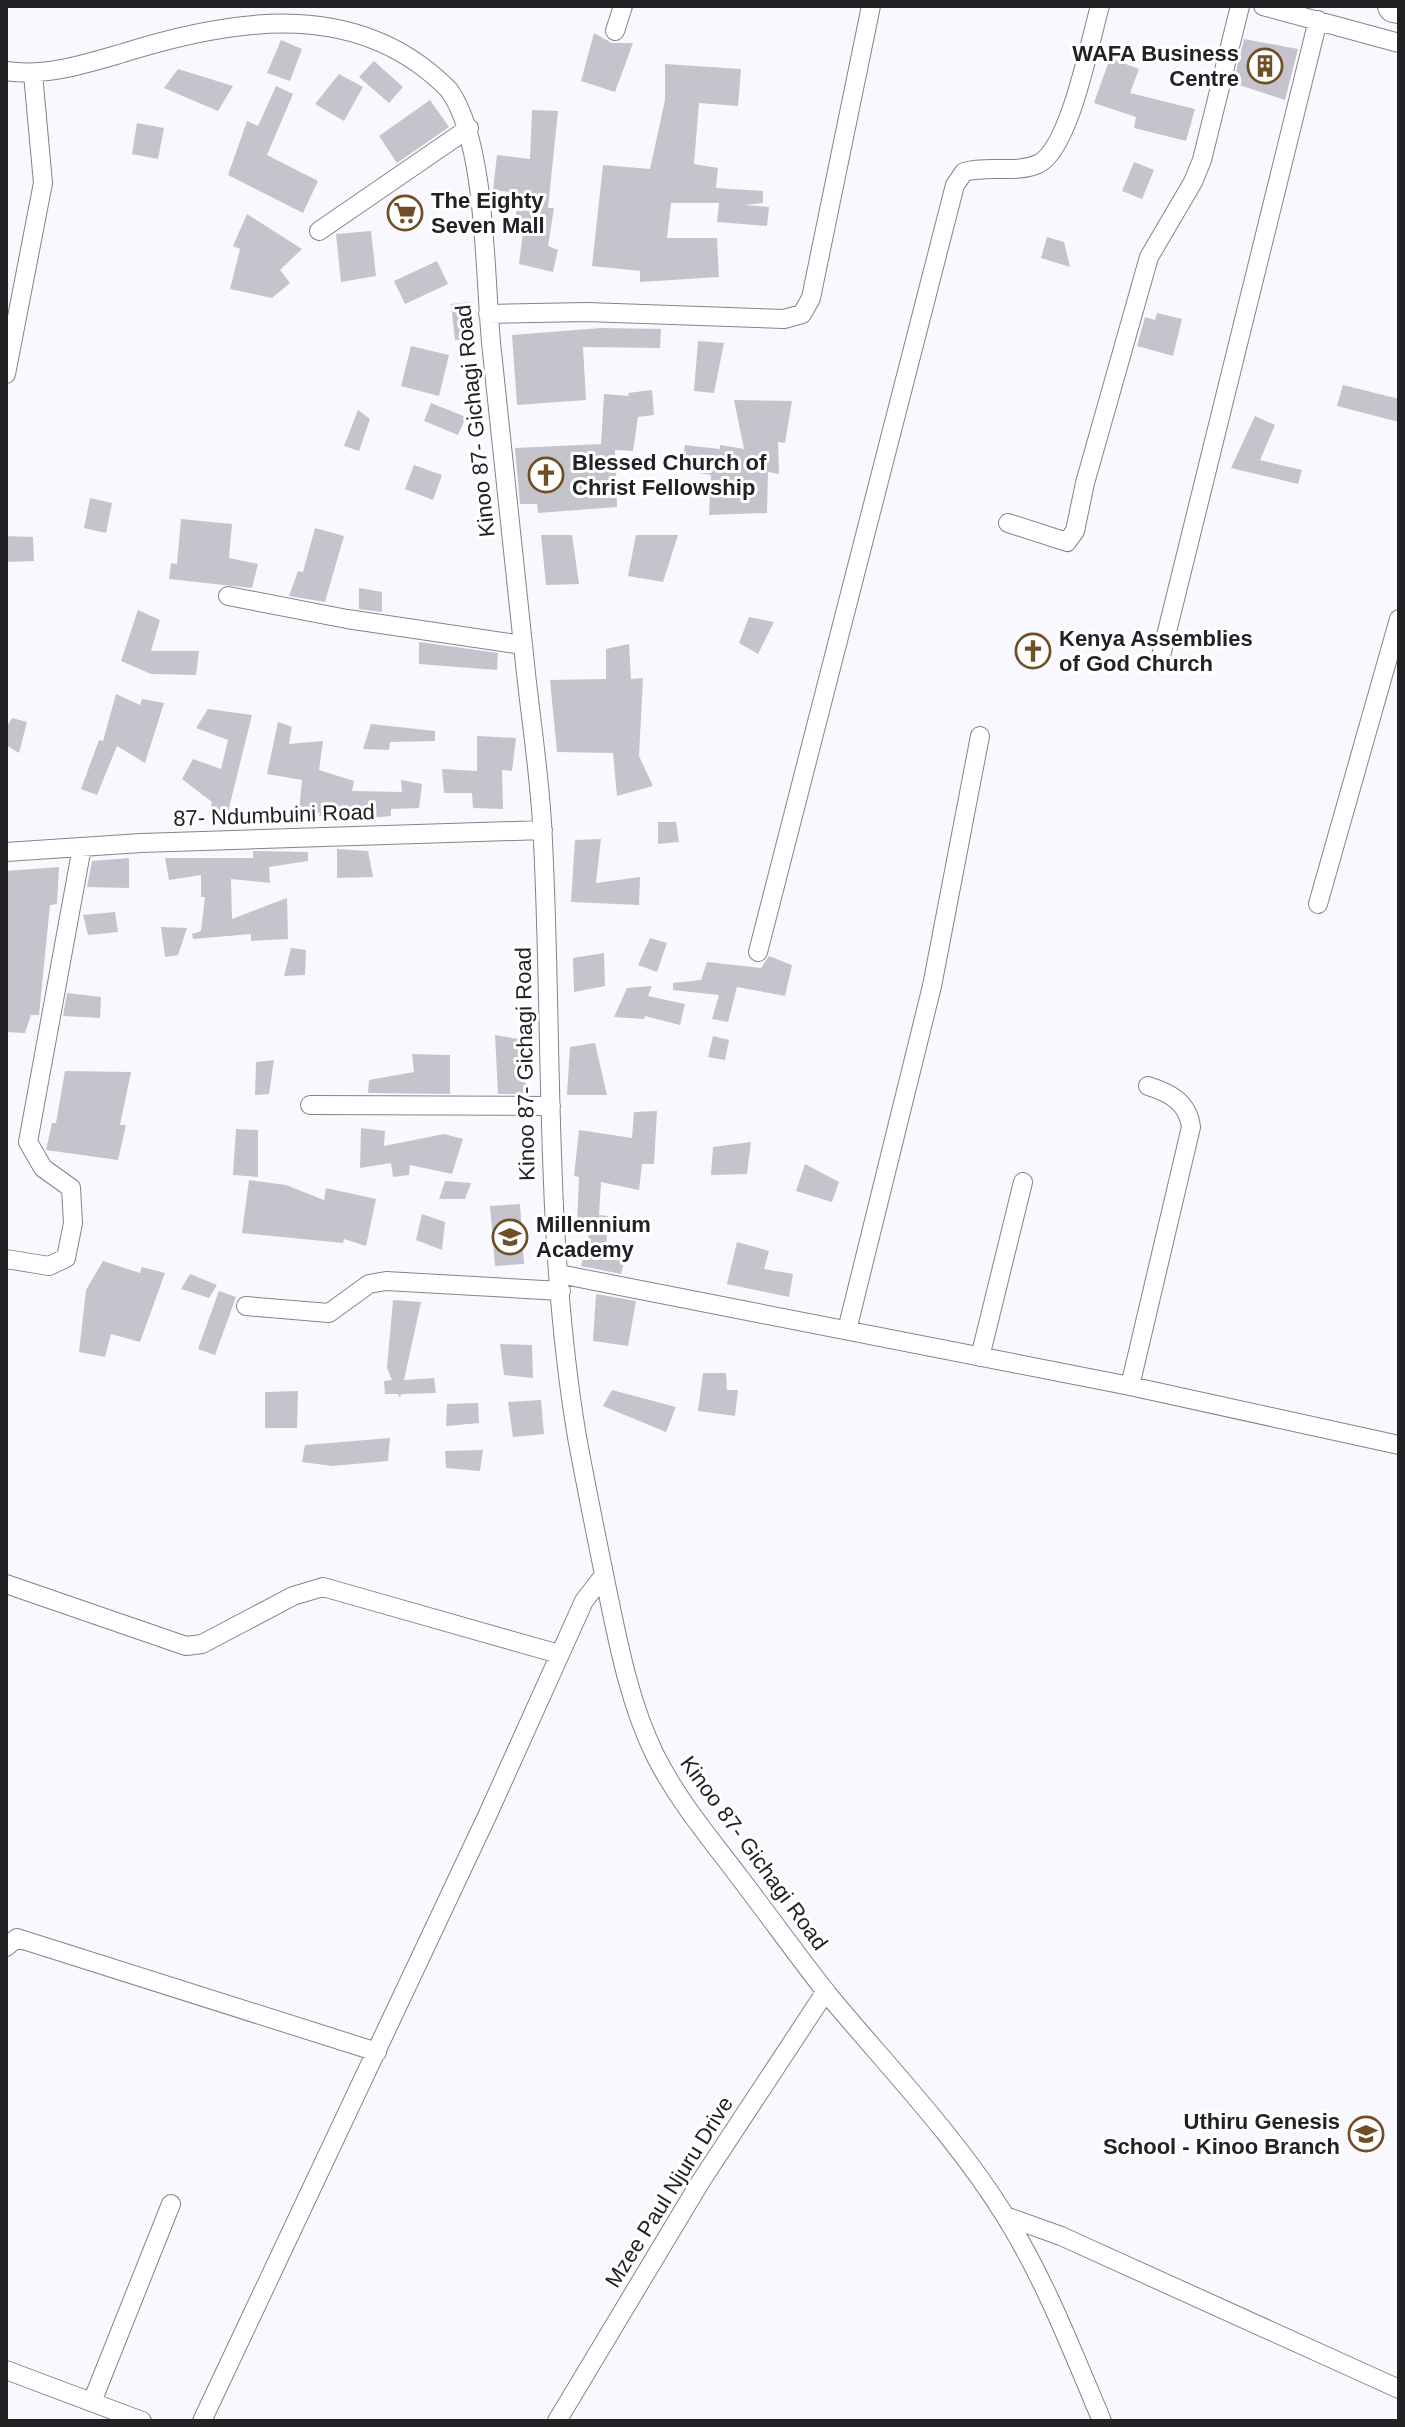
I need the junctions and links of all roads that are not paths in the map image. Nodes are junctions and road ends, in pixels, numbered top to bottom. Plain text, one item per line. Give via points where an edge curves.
1 (623, 6) edge
2 (871, 6) edge
3 (1100, 6) edge
4 (1240, 6) edge
5 (1263, 6) edge
6 (1318, 20) junction
7 (615, 31) dead end
8 (1399, 43) edge
9 (6, 71) edge
10 (33, 74) junction
11 (469, 128) junction
12 (319, 231) dead end
13 (488, 314) junction
14 (6, 374) edge
15 (1008, 523) dead end
16 (228, 596) dead end
17 (1399, 619) edge
18 (523, 645) junction
19 (1159, 664) dead end
20 (980, 736) dead end
21 (543, 830) junction
22 (82, 847) junction
23 (6, 852) edge
24 (1318, 904) dead end
25 (758, 952) dead end
26 (1148, 1086) dead end
27 (310, 1105) dead end
28 (551, 1106) junction
29 (1023, 1182) dead end
30 (6, 1259) edge
31 (560, 1282) junction
32 (246, 1306) dead end
33 (847, 1330) junction
34 (980, 1357) junction
35 (1130, 1386) junction
36 (1399, 1445) edge
37 (604, 1575) junction
38 (6, 1584) edge
39 (559, 1654) junction
40 (6, 1947) edge
41 (826, 1991) junction
42 (377, 2052) junction
43 (171, 2204) dead end
44 (1005, 2216) junction
45 (6, 2370) edge
46 (1399, 2389) edge
47 (92, 2402) junction
48 (142, 2421) edge
49 (202, 2421) edge
50 (557, 2421) edge
51 (1102, 2421) edge

1 - 7 street
2 - 13 street via 811,298 802,314 784,319
3 - 25 street via 1063,133 1052,153 1037,164 964,172 955,185
4 - 15 street via 1202,160 1149,257 1075,531 1067,542
5 - 6 street
6 - 8 street
6 - 19 street
9 - 10 street, Kinoo 87- Gichagi Road
10 - 11 street, Kinoo 87- Gichagi Road via 217,24 286,11 324,12 384,30 417,55 450,91
10 - 14 street via 43,183
11 - 12 street
11 - 13 street, Kinoo 87- Gichagi Road
13 - 18 street, Kinoo 87- Gichagi Road
16 - 18 street
17 - 24 street
18 - 21 street, Kinoo 87- Gichagi Road
20 - 33 street via 932,986
21 - 22 street, 87- Ndumbuini Road
21 - 28 street, Kinoo 87- Gichagi Road
22 - 23 street, 87- Ndumbuini Road
22 - 30 street via 28,1142 43,1168 71,1188 73,1223 66,1258 49,1266
26 - 35 street via 1182,1103 1191,1127
27 - 28 street
28 - 31 street, Kinoo 87- Gichagi Road via 551,1192
29 - 34 street
31 - 32 street via 386,1281 369,1284 329,1313
31 - 33 street
31 - 37 street, Kinoo 87- Gichagi Road via 576,1432
33 - 34 street
34 - 35 street
35 - 36 street
37 - 39 street via 584,1601
37 - 41 street, Kinoo 87- Gichagi Road via 635,1707 665,1774
38 - 39 street via 186,1646 202,1644 293,1596 323,1587
39 - 42 street
40 - 42 street via 17,1938
41 - 44 street, Kinoo 87- Gichagi Road
41 - 50 street, Mzee Paul Njuru Drive via 701,2181
42 - 49 street
43 - 47 street
44 - 46 street via 1061,2236
44 - 51 street, Kinoo 87- Gichagi Road via 1048,2295
45 - 47 street
47 - 48 street

